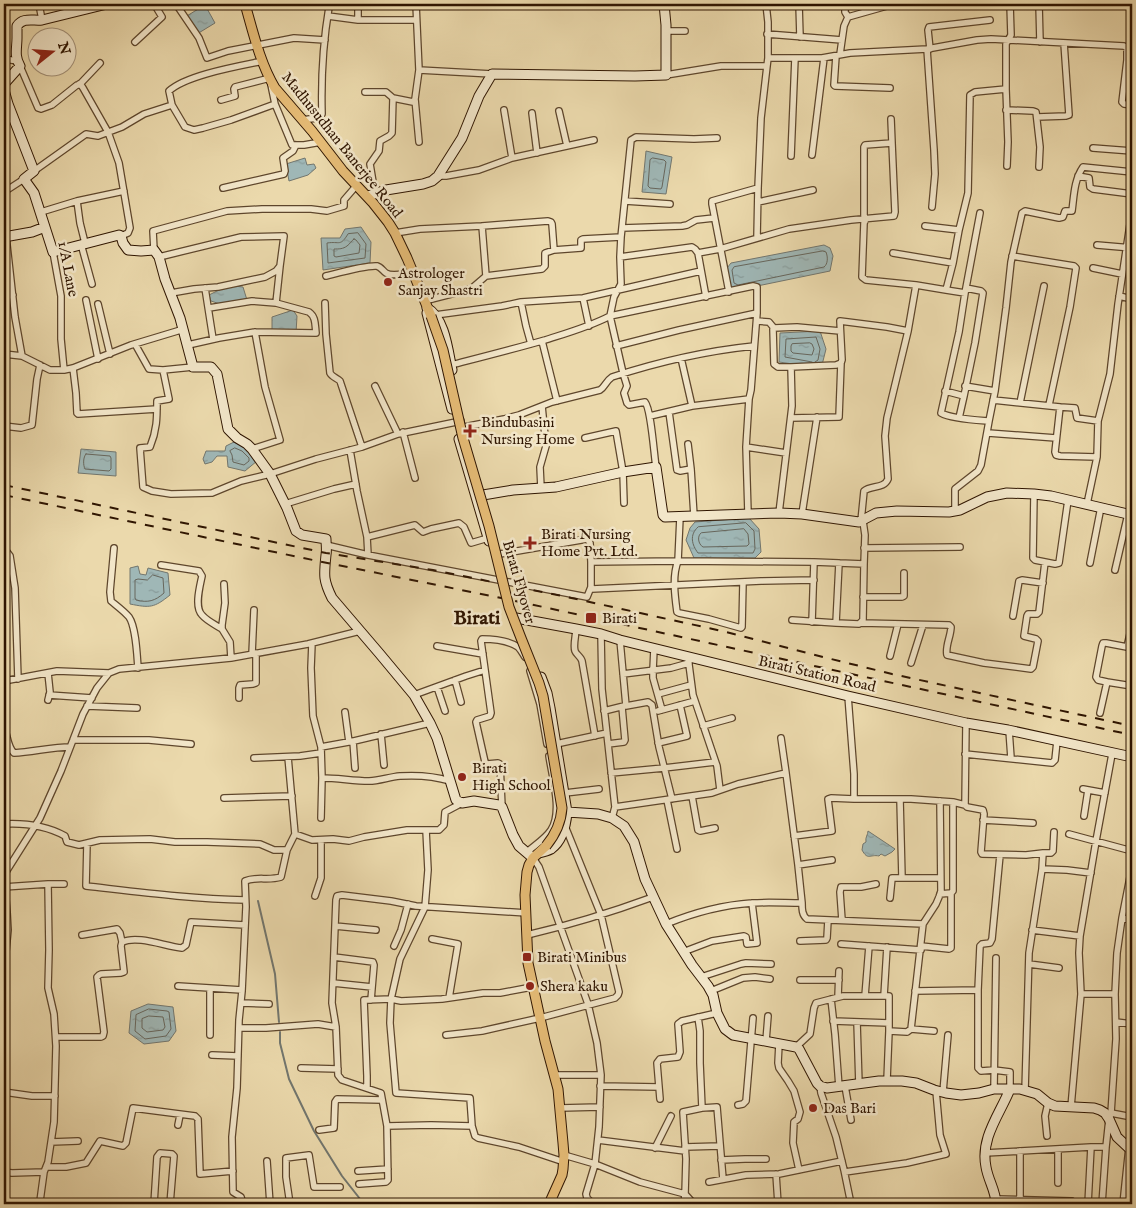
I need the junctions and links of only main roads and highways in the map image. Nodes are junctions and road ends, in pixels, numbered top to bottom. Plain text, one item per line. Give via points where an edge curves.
1 (244, 4) edge
2 (429, 310) joint
3 (549, 1204) edge

1 - 2 main road, Madhusudhan Banerjee Road via 270,80 343,171 371,195 395,233
2 - 3 main road, Birati Flyover, bridge via 443,350 463,438 511,612 543,696 562,808 557,831 546,846 533,854 526,895 528,963 554,1075 564,1159 562,1176

